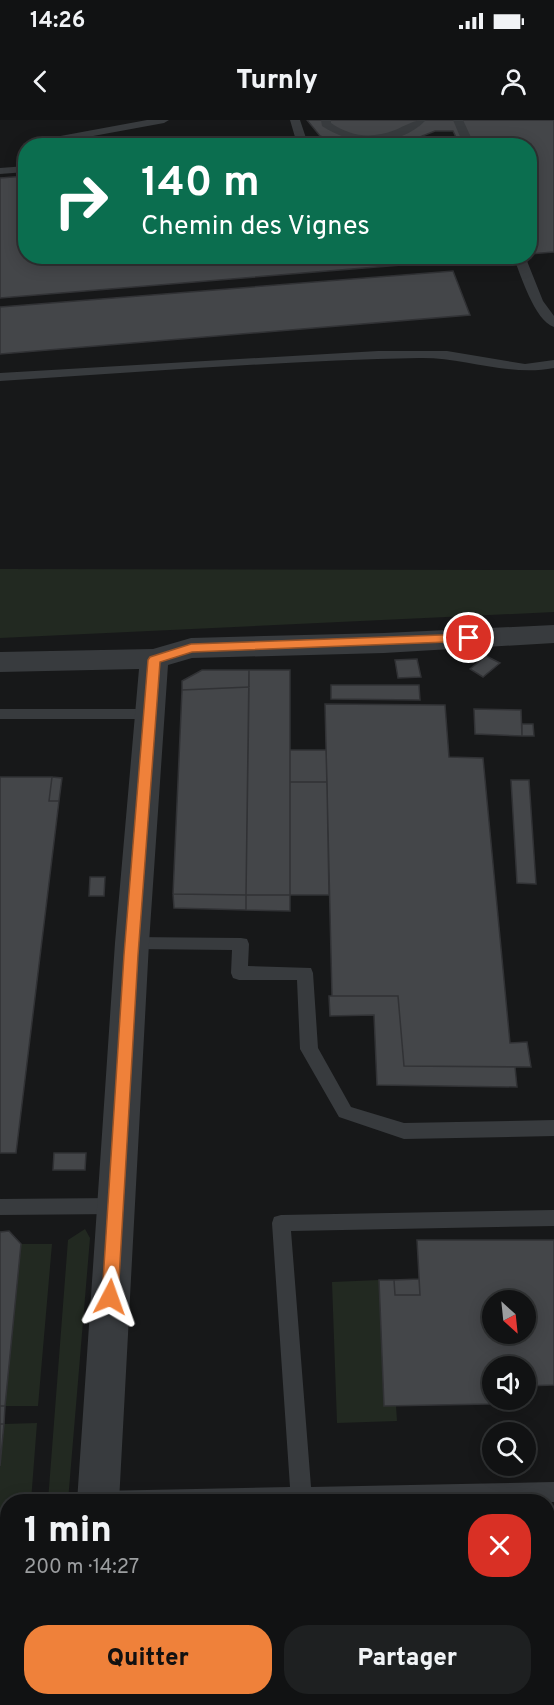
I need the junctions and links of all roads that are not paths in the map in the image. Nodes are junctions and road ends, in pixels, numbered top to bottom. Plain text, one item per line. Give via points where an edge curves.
1 (164, 120) edge
2 (295, 120) edge
3 (326, 120) edge
4 (421, 120) edge
5 (458, 120) edge
6 (66, 138) edge
7 (301, 138) edge
8 (353, 138) edge
9 (382, 138) edge
10 (466, 138) edge
11 (18, 170) edge
12 (0, 171) edge
13 (522, 264) edge
14 (554, 323) edge
15 (554, 364) edge
16 (0, 377) edge
17 (554, 634) edge
18 (0, 648) edge
19 (154, 660) junction
20 (0, 662) edge
21 (0, 714) edge
22 (150, 714) junction
23 (132, 943) junction
24 (554, 1128) edge
25 (0, 1206) edge
26 (116, 1206) junction
27 (554, 1218) edge
28 (554, 1492) edge
29 (98, 1494) edge
30 (301, 1494) edge
31 (453, 1494) edge

1 - 6 lane
2 - 7 lane
3 - 8 lane via 336,133
4 - 9 lane
5 - 10 lane
11 - 12 lane
13 - 14 lane via 547,317
15 - 16 lane via 526,367 444,354 380,355
17 - 19 street via 191,648
18 - 19 street via 125,644 143,649
19 - 20 street
19 - 22 street
21 - 22 lane
22 - 23 street
23 - 24 lane via 241,944 239,973 305,973 309,1049 345,1112 404,1131
23 - 26 street
25 - 26 lane
26 - 29 street
27 - 30 lane via 281,1223
28 - 31 lane

